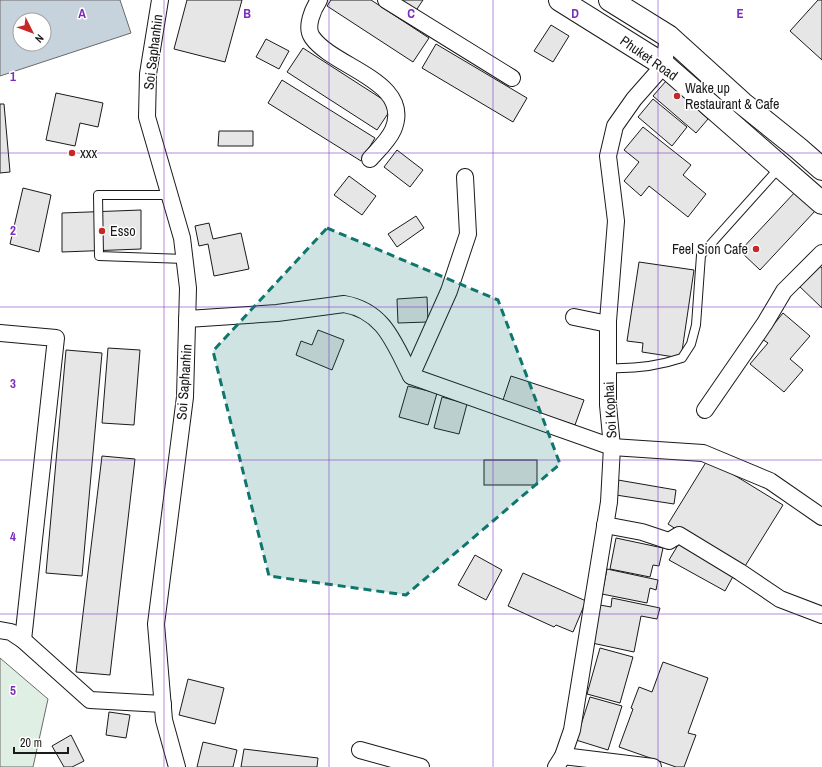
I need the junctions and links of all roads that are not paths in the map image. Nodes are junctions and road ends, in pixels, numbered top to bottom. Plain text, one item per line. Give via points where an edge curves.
1 (160, 0) edge
2 (318, 0) edge
3 (386, 0) edge
4 (560, 0) edge
5 (610, 0) edge
6 (668, 36) junction
7 (664, 65) junction
8 (512, 78) dead end
9 (370, 159) dead end
10 (820, 164) edge
11 (780, 167) junction
12 (465, 177) dead end
13 (170, 195) junction
14 (822, 203) edge
15 (822, 252) edge
16 (185, 260) junction
17 (574, 317) dead end
18 (187, 319) junction
19 (608, 324) junction
20 (0, 333) edge
21 (608, 368) junction
22 (411, 376) junction
23 (705, 410) dead end
24 (612, 447) junction
25 (822, 517) edge
26 (606, 525) junction
27 (822, 615) edge
28 (0, 630) edge
29 (23, 640) junction
30 (163, 704) junction
31 (360, 750) dead end
32 (560, 761) edge
33 (177, 767) edge
34 (421, 767) edge
35 (652, 767) edge

1 - 13 street, Soi Saphanhin via 148,74 147,117
2 - 9 street via 309,26 311,36 322,48 377,83 391,97 397,111 392,131
3 - 8 street
4 - 7 main road, Phuket Road
5 - 6 main road, Phuket Road
6 - 7 street
6 - 10 main road, Phuket Road via 742,103
7 - 11 main road, Phuket Road
7 - 19 street, Soi Kophai via 634,99 615,126 608,156 616,221
11 - 14 main road, Phuket Road
11 - 21 lane via 701,254 696,325 691,344 682,358 662,364
12 - 22 street via 468,234 449,292
13 - 16 street, Soi Saphanhin via 182,238
13 - 16 lane via 98,195 99,256
15 - 23 street via 784,291
16 - 18 street, Soi Saphanhin via 188,288
17 - 19 street
18 - 22 street via 277,313 344,304 354,306 365,310 378,320
18 - 30 street, Soi Saphanhin via 185,397 156,624
19 - 21 street, Soi Kophai
20 - 29 street via 56,338
21 - 24 street, Soi Kophai
22 - 24 street
24 - 25 street via 703,453 770,481
24 - 26 street, Soi Kophai
26 - 27 street via 642,532 669,541 679,535 780,599
26 - 32 street, Soi Kophai via 572,730
28 - 29 street via 11,632
29 - 30 street via 90,700
30 - 33 street, Soi Saphanhin via 164,720
31 - 34 street
32 - 35 street

